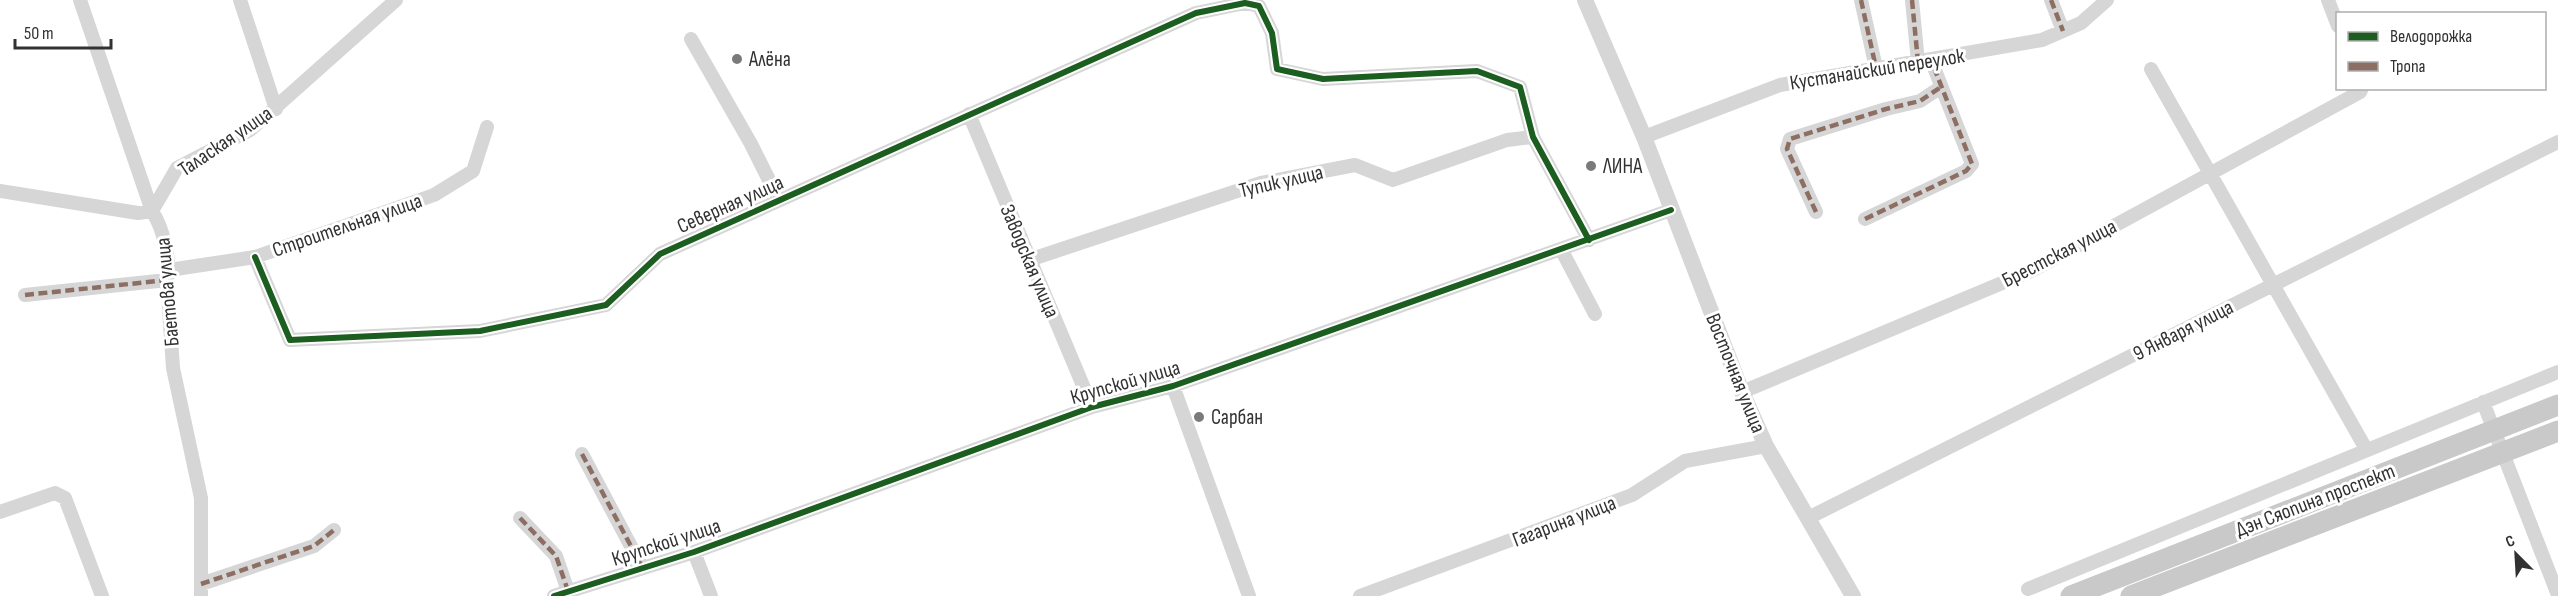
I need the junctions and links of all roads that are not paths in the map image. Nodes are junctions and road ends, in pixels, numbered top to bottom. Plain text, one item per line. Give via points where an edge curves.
1 (80, 0) edge
2 (240, 0) edge
3 (396, 0) edge
4 (1585, 0) edge
5 (1861, 0) edge
6 (1912, 0) edge
7 (2051, 0) edge
8 (2107, 0) edge
9 (2328, 0) edge
10 (2336, 23) edge
11 (2063, 31) junction
12 (692, 39) dead end
13 (1925, 61) junction
14 (1876, 68) junction
15 (2151, 69) dead end
16 (1941, 87) junction
17 (2359, 90) edge
18 (276, 109) junction
19 (969, 114) junction
20 (487, 127) dead end
21 (1533, 137) junction
22 (1644, 137) junction
23 (2558, 142) edge
24 (2210, 173) junction
25 (0, 191) edge
26 (779, 200) junction
27 (1671, 210) junction
28 (152, 211) junction
29 (1816, 212) dead end
30 (1865, 219) dead end
31 (1589, 240) junction
32 (1562, 249) junction
33 (255, 257) junction
34 (1029, 260) junction
35 (168, 275) junction
36 (2274, 285) junction
37 (25, 295) dead end
38 (1595, 314) dead end
39 (2558, 372) edge
40 (1173, 386) junction
41 (1742, 393) junction
42 (2483, 402) junction
43 (2558, 405) edge
44 (1092, 407) junction
45 (2493, 430) junction
46 (2558, 431) edge
47 (1766, 446) junction
48 (2366, 449) junction
49 (2502, 452) junction
50 (582, 454) dead end
51 (0, 512) edge
52 (520, 518) dead end
53 (1808, 518) junction
54 (334, 530) dead end
55 (694, 552) junction
56 (642, 567) junction
57 (2028, 589) dead end
58 (201, 590) edge
59 (568, 591) junction
60 (2558, 595) edge
61 (102, 596) edge
62 (554, 596) edge
63 (711, 596) edge
64 (1249, 596) edge
65 (1360, 596) edge
66 (1853, 596) edge
67 (2071, 596) edge
68 (2131, 596) edge

1 - 28 street, Баетова улица
2 - 18 street
3 - 18 street, Талаская улица
4 - 22 street, Восточная улица
5 - 14 street
6 - 13 street
7 - 11 street
8 - 11 street, Кустанайский переулок via 2081,23
9 - 10 street
11 - 13 street, Кустанайский переулок via 2042,40
12 - 26 street
13 - 14 street, Кустанайский переулок
13 - 16 street
14 - 22 street, Кустанайский переулок via 1780,85
15 - 24 street
16 - 29 street via 1920,102 1790,139 1787,149
16 - 30 street via 1972,164 1966,171
17 - 24 street, Брестская улица
18 - 28 street, Талаская улица via 250,130 177,168
19 - 21 street, Северная улица via 1196,13 1245,3 1259,6 1272,33 1277,69 1323,80 1477,71 1520,87
19 - 26 street, Северная улица
19 - 34 street, Заводская улица
20 - 33 street, Строительная улица via 473,171 434,195
21 - 31 street
21 - 34 street, Тупик улица via 1507,140 1393,180 1356,165 1261,183
22 - 27 street, Восточная улица
23 - 36 street, 9 Января улица
24 - 36 street
24 - 41 street, Брестская улица via 2033,270
25 - 28 street via 138,213
26 - 33 street, Северная улица via 660,254 606,305 480,331 290,340
27 - 31 street, Крупской улица
27 - 41 street, Восточная улица
28 - 35 street, Баетова улица via 160,223
31 - 32 street, Крупской улица
32 - 38 street
32 - 40 street, Крупской улица
33 - 35 street, Строительная улица
34 - 44 street, Заводская улица
35 - 37 street, Строительная улица
35 - 58 street, Баетова улица via 173,368 201,498
36 - 48 street
36 - 53 street, 9 Января улица
39 - 42 street
40 - 44 street, Крупской улица
40 - 64 street
41 - 47 street, Восточная улица
42 - 45 street
42 - 48 street
43 - 45 main road, Дэн Сяопина проспект
44 - 55 street, Крупской улица
45 - 49 street
45 - 67 main road, Дэн Сяопина проспект
46 - 49 main road, Дэн Сяопина проспект
47 - 53 street, Восточная улица
47 - 65 street, Гагарина улица via 1685,461 1632,495
48 - 57 street
49 - 60 street
49 - 68 main road, Дэн Сяопина проспект
50 - 56 street
51 - 61 street via 56,493 65,498
52 - 59 street via 556,556
53 - 66 street, Восточная улица
54 - 58 street via 314,546
55 - 56 street, Крупской улица
55 - 63 street
56 - 59 street, Крупской улица
59 - 62 street, Крупской улица

